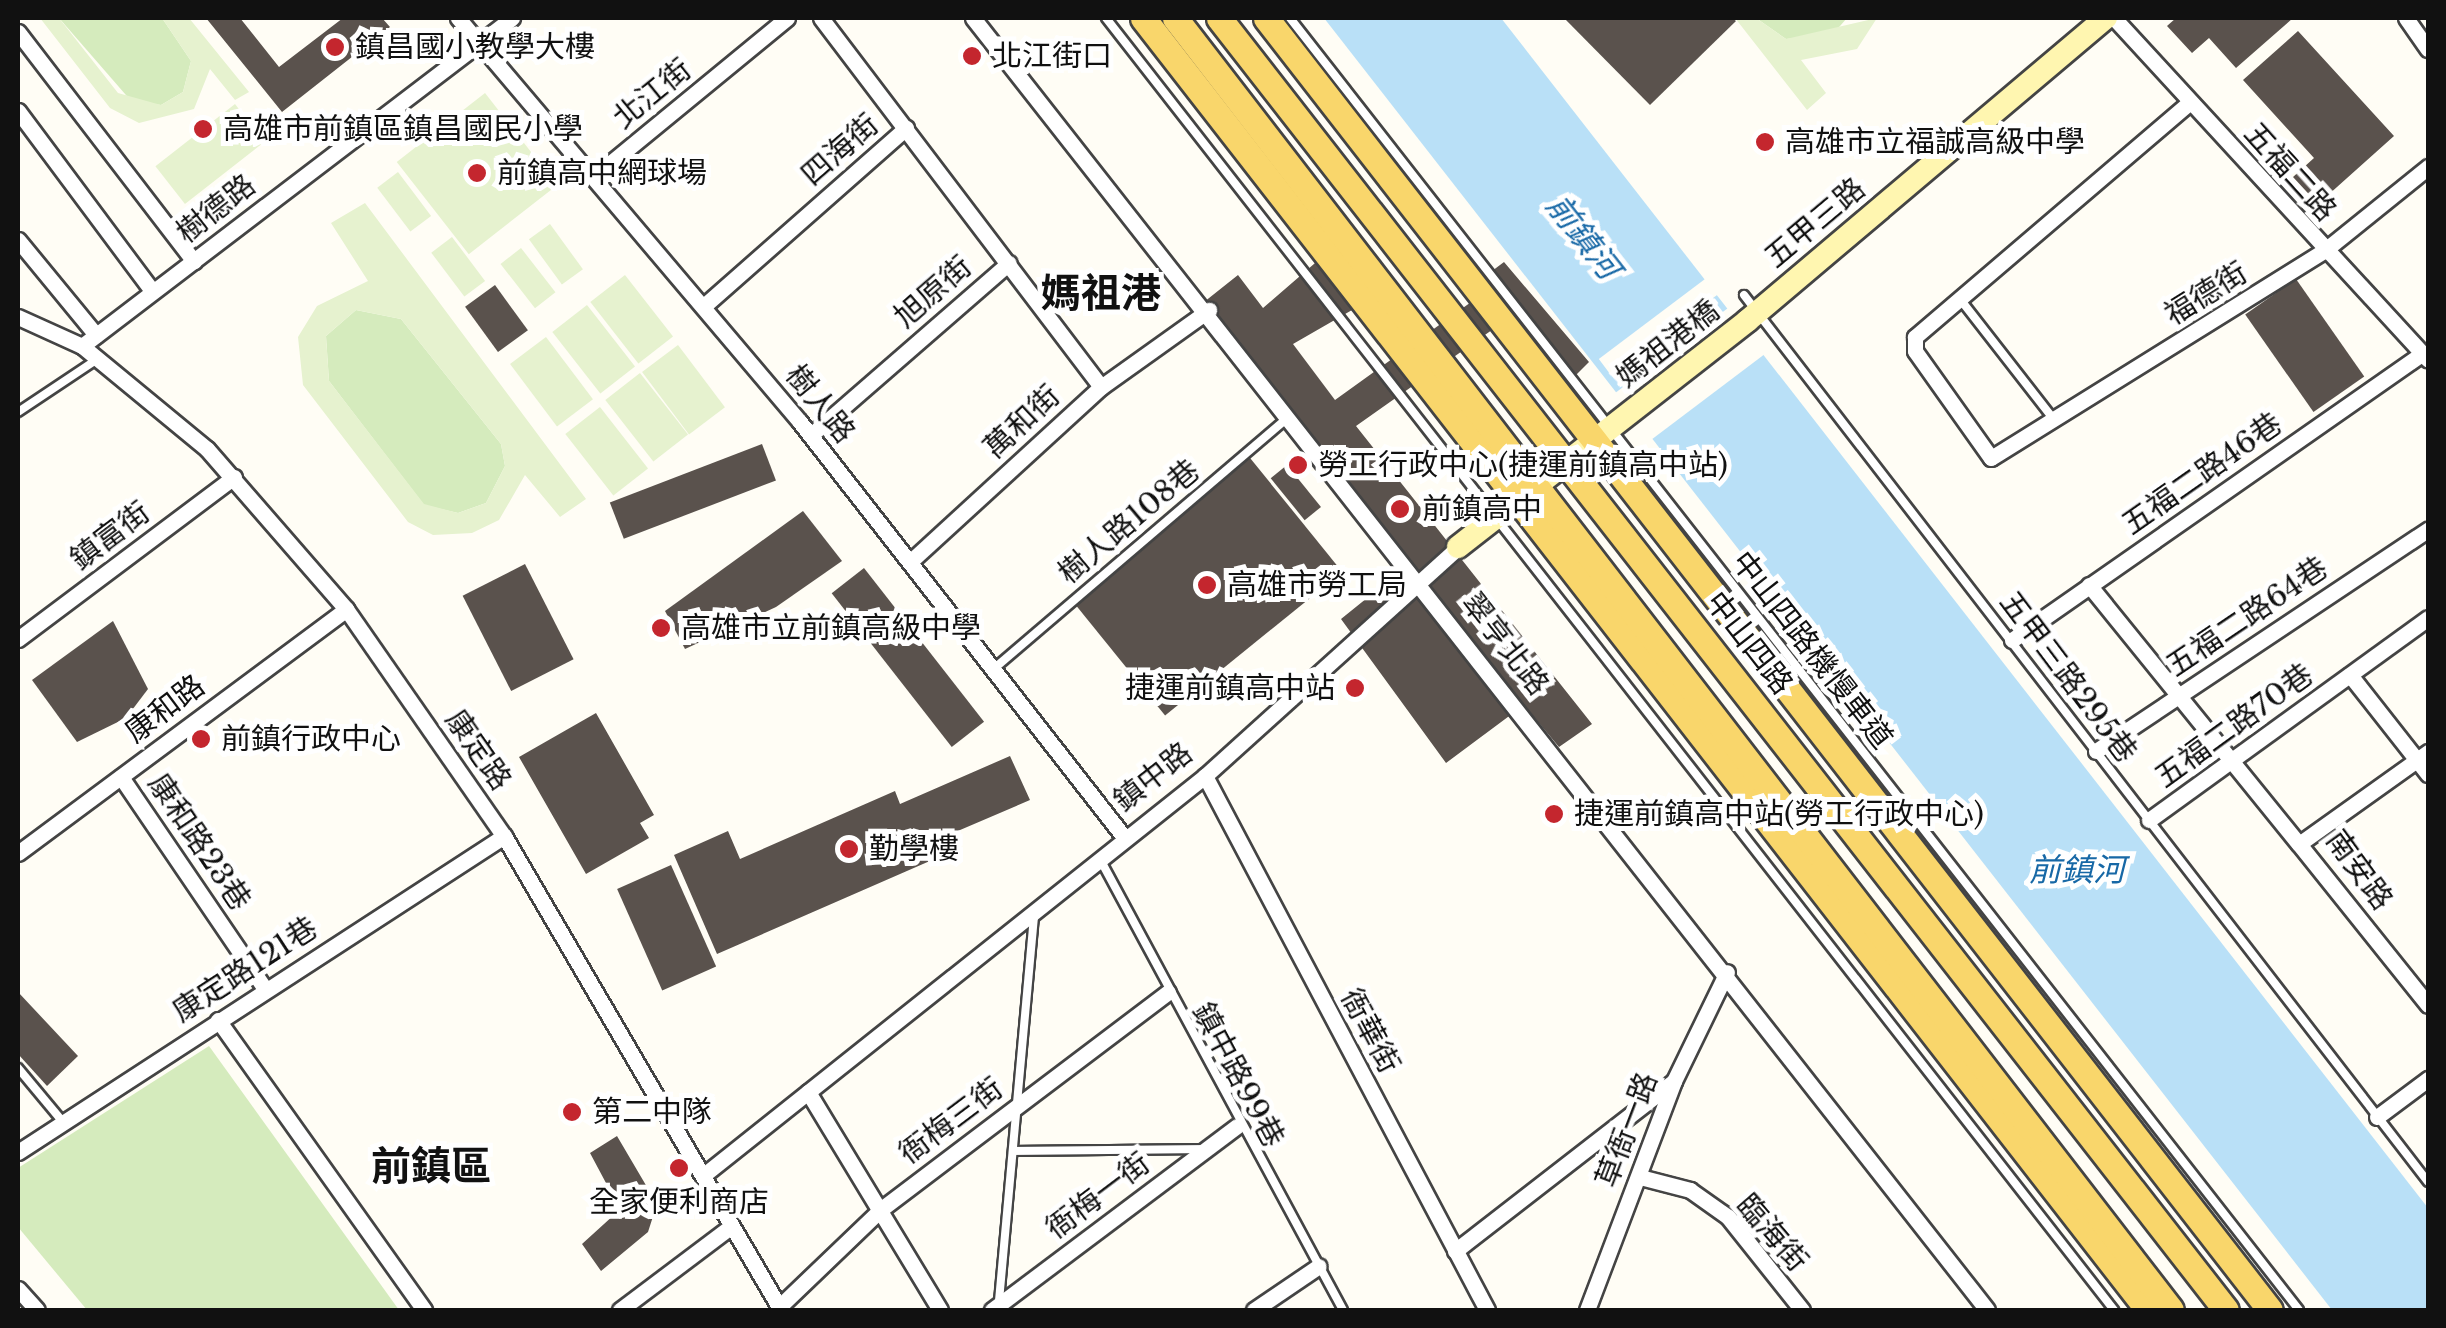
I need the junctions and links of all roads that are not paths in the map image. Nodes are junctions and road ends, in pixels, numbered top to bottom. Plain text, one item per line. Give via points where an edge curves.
1 (458, 18) edge
2 (512, 18) edge
3 (788, 18) edge
4 (821, 18) edge
5 (972, 18) edge
6 (1106, 18) edge
7 (1143, 18) edge
8 (1175, 18) edge
9 (1218, 18) edge
10 (1266, 18) edge
11 (1290, 18) edge
12 (2106, 18) edge
13 (2114, 18) edge
14 (2406, 18) edge
15 (18, 32) edge
16 (2426, 41) edge
17 (477, 42) junction
18 (2190, 102) junction
19 (18, 110) edge
20 (906, 128) junction
21 (2428, 168) edge
22 (597, 174) junction
23 (18, 240) edge
24 (2324, 251) junction
25 (194, 261) junction
26 (1009, 263) junction
27 (152, 291) junction
28 (1960, 299) junction
29 (705, 305) junction
30 (1750, 309) junction
31 (1209, 310) junction
32 (18, 317) edge
33 (96, 335) junction
34 (82, 346) junction
35 (2426, 356) edge
36 (99, 358) junction
37 (1100, 387) junction
38 (18, 412) edge
39 (1292, 414) junction
40 (2056, 422) junction
41 (1611, 427) junction
42 (810, 436) junction
43 (1567, 462) junction
44 (234, 478) junction
45 (1519, 499) junction
46 (2428, 530) edge
47 (1458, 548) joint
48 (911, 561) junction
49 (1421, 581) junction
50 (2089, 585) junction
51 (346, 609) junction
52 (2428, 618) edge
53 (18, 639) edge
54 (2012, 640) junction
55 (997, 666) junction
56 (2350, 675) junction
57 (2179, 696) junction
58 (2096, 751) junction
59 (2423, 756) edge
60 (2233, 762) junction
61 (2428, 774) edge
62 (1206, 776) junction
63 (121, 777) junction
64 (2149, 820) junction
65 (504, 836) junction
66 (1124, 837) junction
67 (2299, 844) junction
68 (18, 853) edge
69 (1099, 858) junction
70 (1035, 907) junction
71 (1727, 972) junction
72 (265, 989) junction
73 (1168, 992) junction
74 (2428, 1005) edge
75 (218, 1020) junction
76 (18, 1068) edge
77 (2428, 1080) edge
78 (1674, 1081) junction
79 (808, 1092) junction
80 (1018, 1104) junction
81 (2377, 1116) junction
82 (62, 1122) junction
83 (1237, 1126) junction
84 (1207, 1149) junction
85 (1014, 1151) junction
86 (18, 1152) edge
87 (705, 1174) junction
88 (1640, 1178) junction
89 (2428, 1182) edge
90 (880, 1210) junction
91 (730, 1227) junction
92 (1455, 1252) junction
93 (1319, 1266) junction
94 (18, 1289) edge
95 (32, 1309) edge
96 (780, 1309) edge
97 (996, 1309) edge
98 (424, 1310) edge
99 (620, 1310) edge
100 (940, 1310) edge
101 (1254, 1310) edge
102 (1343, 1310) edge
103 (1487, 1310) edge
104 (1586, 1310) edge
105 (1802, 1310) edge
106 (1986, 1310) edge
107 (2114, 1310) edge
108 (2148, 1310) edge
109 (2171, 1310) edge
110 (2226, 1310) edge
111 (2270, 1310) edge
112 (2299, 1310) edge

1 - 17 street, 樹人路
2 - 17 street, 樹德路
3 - 22 street, 北江街
4 - 20 street, 四海街
5 - 31 street, 翠亨北路
6 - 45 lane
7 - 45 main road
8 - 45 main road
9 - 43 main road, 中山四路
10 - 41 main road, 中山四路
11 - 41 lane, 中山四路機慢車道
12 - 30 main road, 五甲三路
13 - 18 street, 五福二路
14 - 16 street
15 - 25 street
17 - 22 street, 樹人路
17 - 25 street, 樹德路
18 - 24 street, 五福二路
18 - 28 street
19 - 27 street
20 - 26 street, 旭原街
20 - 29 street, 四海街
21 - 24 street, 福德街
22 - 29 street, 樹人路
23 - 33 street
24 - 35 street, 五福二路
24 - 40 street, 福德街
25 - 27 street, 樹德路
26 - 37 street, 萬和街
26 - 42 street, 旭原街
27 - 33 street, 樹德路
28 - 40 lane
28 - 40 street, 福德街 via 1913,344 1986,454 2004,456
29 - 42 street, 樹人路
30 - 41 main road, 媽祖港橋
30 - 54 lane, 五甲三路295巷
31 - 37 street
31 - 39 street, 翠亨北路
32 - 34 street, 康定路
33 - 34 street, 樹德路
34 - 36 street, 康定路
35 - 50 street, 五福二路46巷
36 - 38 lane
36 - 44 street, 康定路
37 - 48 street, 萬和街
39 - 49 street, 翠亨北路
39 - 55 lane, 樹人路108巷
41 - 43 main road, 鎮中路
41 - 111 main road, 中山四路
41 - 112 lane, 中山四路機慢車道
42 - 48 street, 樹人路
43 - 45 main road, 鎮中路
43 - 110 main road, 中山四路
44 - 51 street, 康定路
44 - 53 street, 鎮富街
45 - 47 main road, 鎮中路
45 - 107 lane
45 - 108 main road
45 - 109 main road
46 - 57 street, 五福二路64巷
47 - 49 street, 鎮中路
48 - 55 street, 樹人路
49 - 62 street, 鎮中路
49 - 71 street, 翠亨北路
50 - 54 street, 五福二路46巷
50 - 57 street
51 - 63 street, 康和路
51 - 65 street, 康定路
52 - 56 street, 五福二路70巷
54 - 58 lane, 五甲三路295巷
55 - 66 street, 樹人路
56 - 59 street, 五福二路70巷
56 - 60 street, 五福二路70巷
57 - 58 street, 五福二路64巷
57 - 60 street
58 - 64 lane, 五甲三路295巷
59 - 61 street, 五福二路70巷
59 - 67 street, 南安路
60 - 64 street, 五福二路70巷
60 - 67 street
62 - 66 street, 鎮中路
62 - 92 street, 衙華街
63 - 68 street, 康和路
63 - 72 street, 康和路23巷
64 - 81 lane, 五甲三路295巷
65 - 72 street, 康定路121巷
65 - 87 street, 康定路
66 - 69 street, 鎮中路
67 - 74 street, 南安路
69 - 70 street, 鎮中路
69 - 73 lane, 鎮中路99巷
70 - 79 street, 鎮中路
70 - 80 lane
71 - 78 street, 草衙一路
71 - 106 street, 翠亨北路
72 - 75 street, 康定路121巷
73 - 80 street, 衙梅三街
73 - 83 lane, 鎮中路99巷
75 - 82 street, 康定路121巷
75 - 98 street
76 - 82 lane
77 - 81 street
78 - 88 street, 草衙一路
78 - 92 street
79 - 87 street, 鎮中路
79 - 90 street
80 - 85 lane
80 - 90 street, 衙梅三街
81 - 89 lane, 五甲三路295巷
82 - 86 street, 康定路121巷
83 - 84 street, 衙梅一街
83 - 93 lane, 鎮中路99巷
84 - 85 lane
84 - 97 street, 衙梅一街
85 - 97 lane
87 - 91 street, 康定路
88 - 104 street, 草衙一路
88 - 105 street, 臨海街 via 1690,1190 1728,1218
90 - 96 street, 衙梅三街
90 - 100 street
91 - 96 street, 康定路
91 - 99 street
92 - 103 street, 衙華街
93 - 101 street
93 - 102 lane, 鎮中路99巷
94 - 95 street

